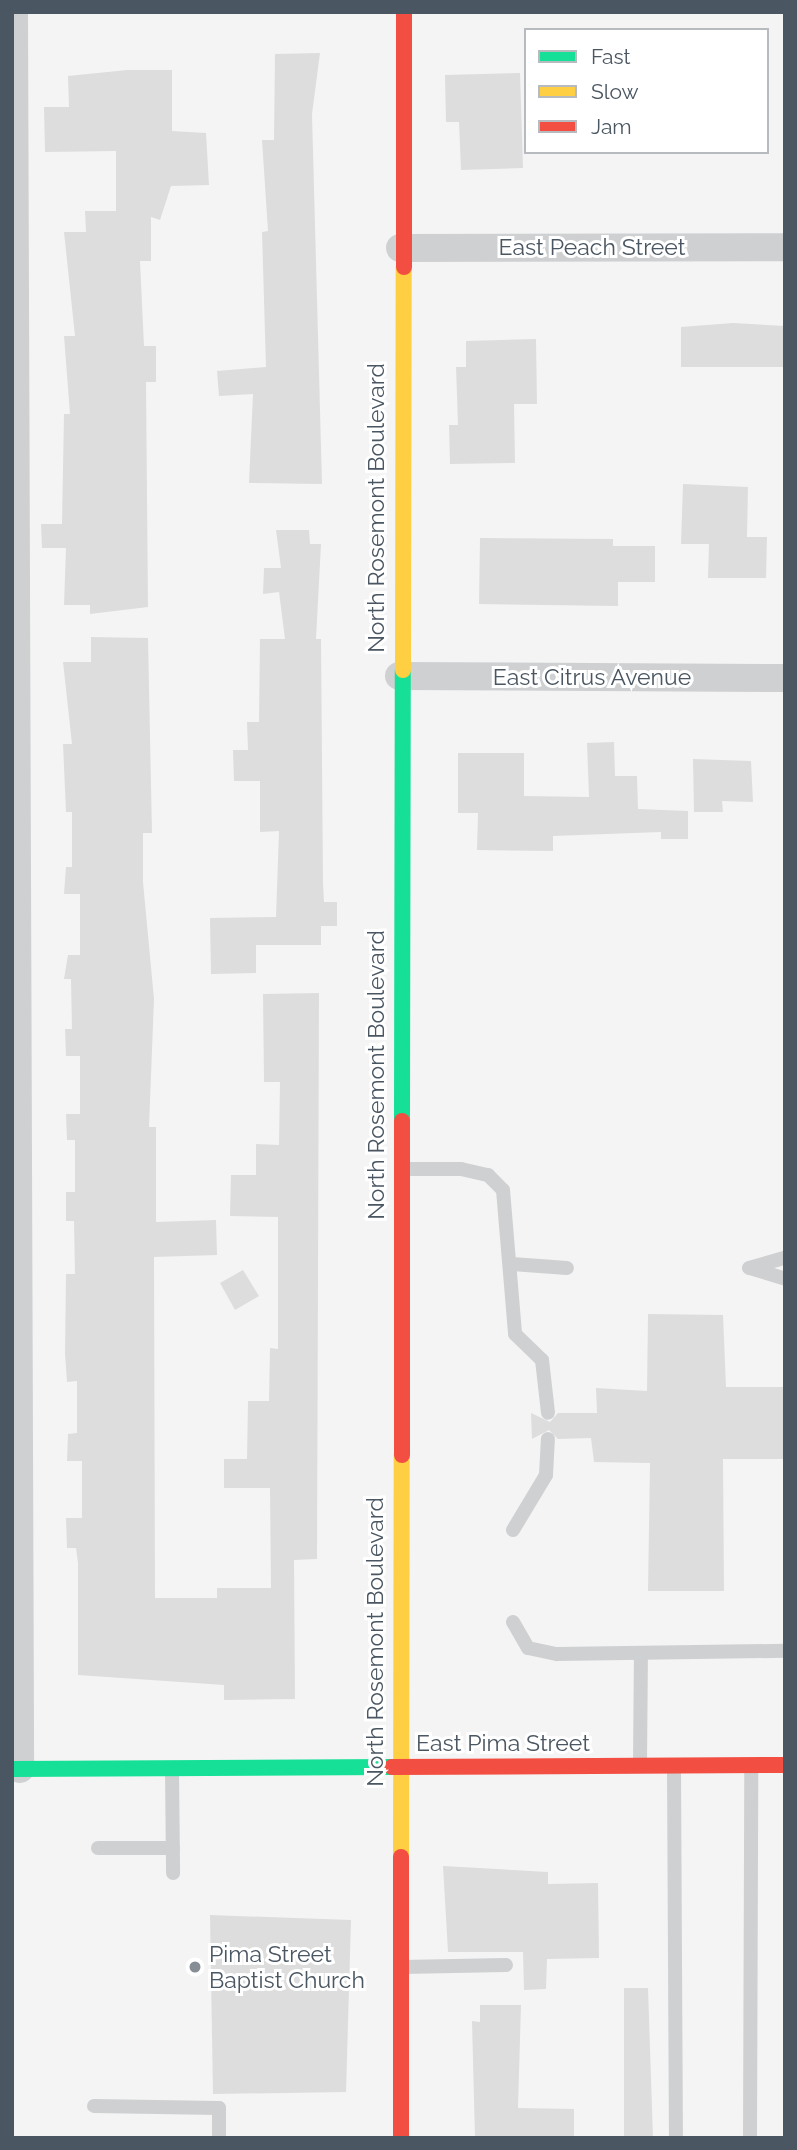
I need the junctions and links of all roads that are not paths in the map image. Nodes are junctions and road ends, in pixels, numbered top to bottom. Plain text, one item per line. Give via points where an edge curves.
1 (14, 12) edge
2 (404, 12) edge
3 (785, 247) edge
4 (400, 248) junction
5 (399, 676) junction
6 (785, 678) edge
7 (398, 1170) junction
8 (785, 1258) edge
9 (512, 1264) junction
10 (567, 1268) dead end
11 (785, 1279) edge
12 (548, 1413) dead end
13 (548, 1439) dead end
14 (513, 1530) dead end
15 (513, 1622) dead end
16 (785, 1651) edge
17 (641, 1653) junction
18 (640, 1765) junction
19 (674, 1765) junction
20 (751, 1765) junction
21 (785, 1765) edge
22 (398, 1766) junction
23 (172, 1768) junction
24 (16, 1769) edge
25 (98, 1848) dead end
26 (173, 1848) junction
27 (173, 1873) dead end
28 (506, 1965) dead end
29 (400, 1967) junction
30 (94, 2106) dead end
31 (219, 2138) edge
32 (401, 2138) edge
33 (676, 2138) edge
34 (750, 2138) edge

1 - 24 street
2 - 4 street, North Rosemont Boulevard
3 - 4 street, East Peach Street
4 - 5 street, North Rosemont Boulevard
5 - 6 street, East Citrus Avenue
5 - 7 street, North Rosemont Boulevard
7 - 9 lane via 461,1168 488,1175 503,1190
7 - 22 street, North Rosemont Boulevard
8 - 11 lane via 748,1268
9 - 10 lane
9 - 12 lane via 515,1334 542,1360
13 - 14 lane via 546,1475
15 - 17 lane via 528,1648 556,1654
16 - 17 lane
17 - 18 lane
18 - 19 street, East Pima Street
18 - 22 street, East Pima Street
19 - 20 street, East Pima Street
19 - 33 lane
20 - 21 street, East Pima Street
20 - 34 lane
22 - 23 street, East Pima Street
22 - 29 street, North Rosemont Boulevard
23 - 24 street, East Pima Street
23 - 26 lane
25 - 26 lane
26 - 27 lane
28 - 29 lane
29 - 32 street, North Rosemont Boulevard
30 - 31 lane via 219,2108

